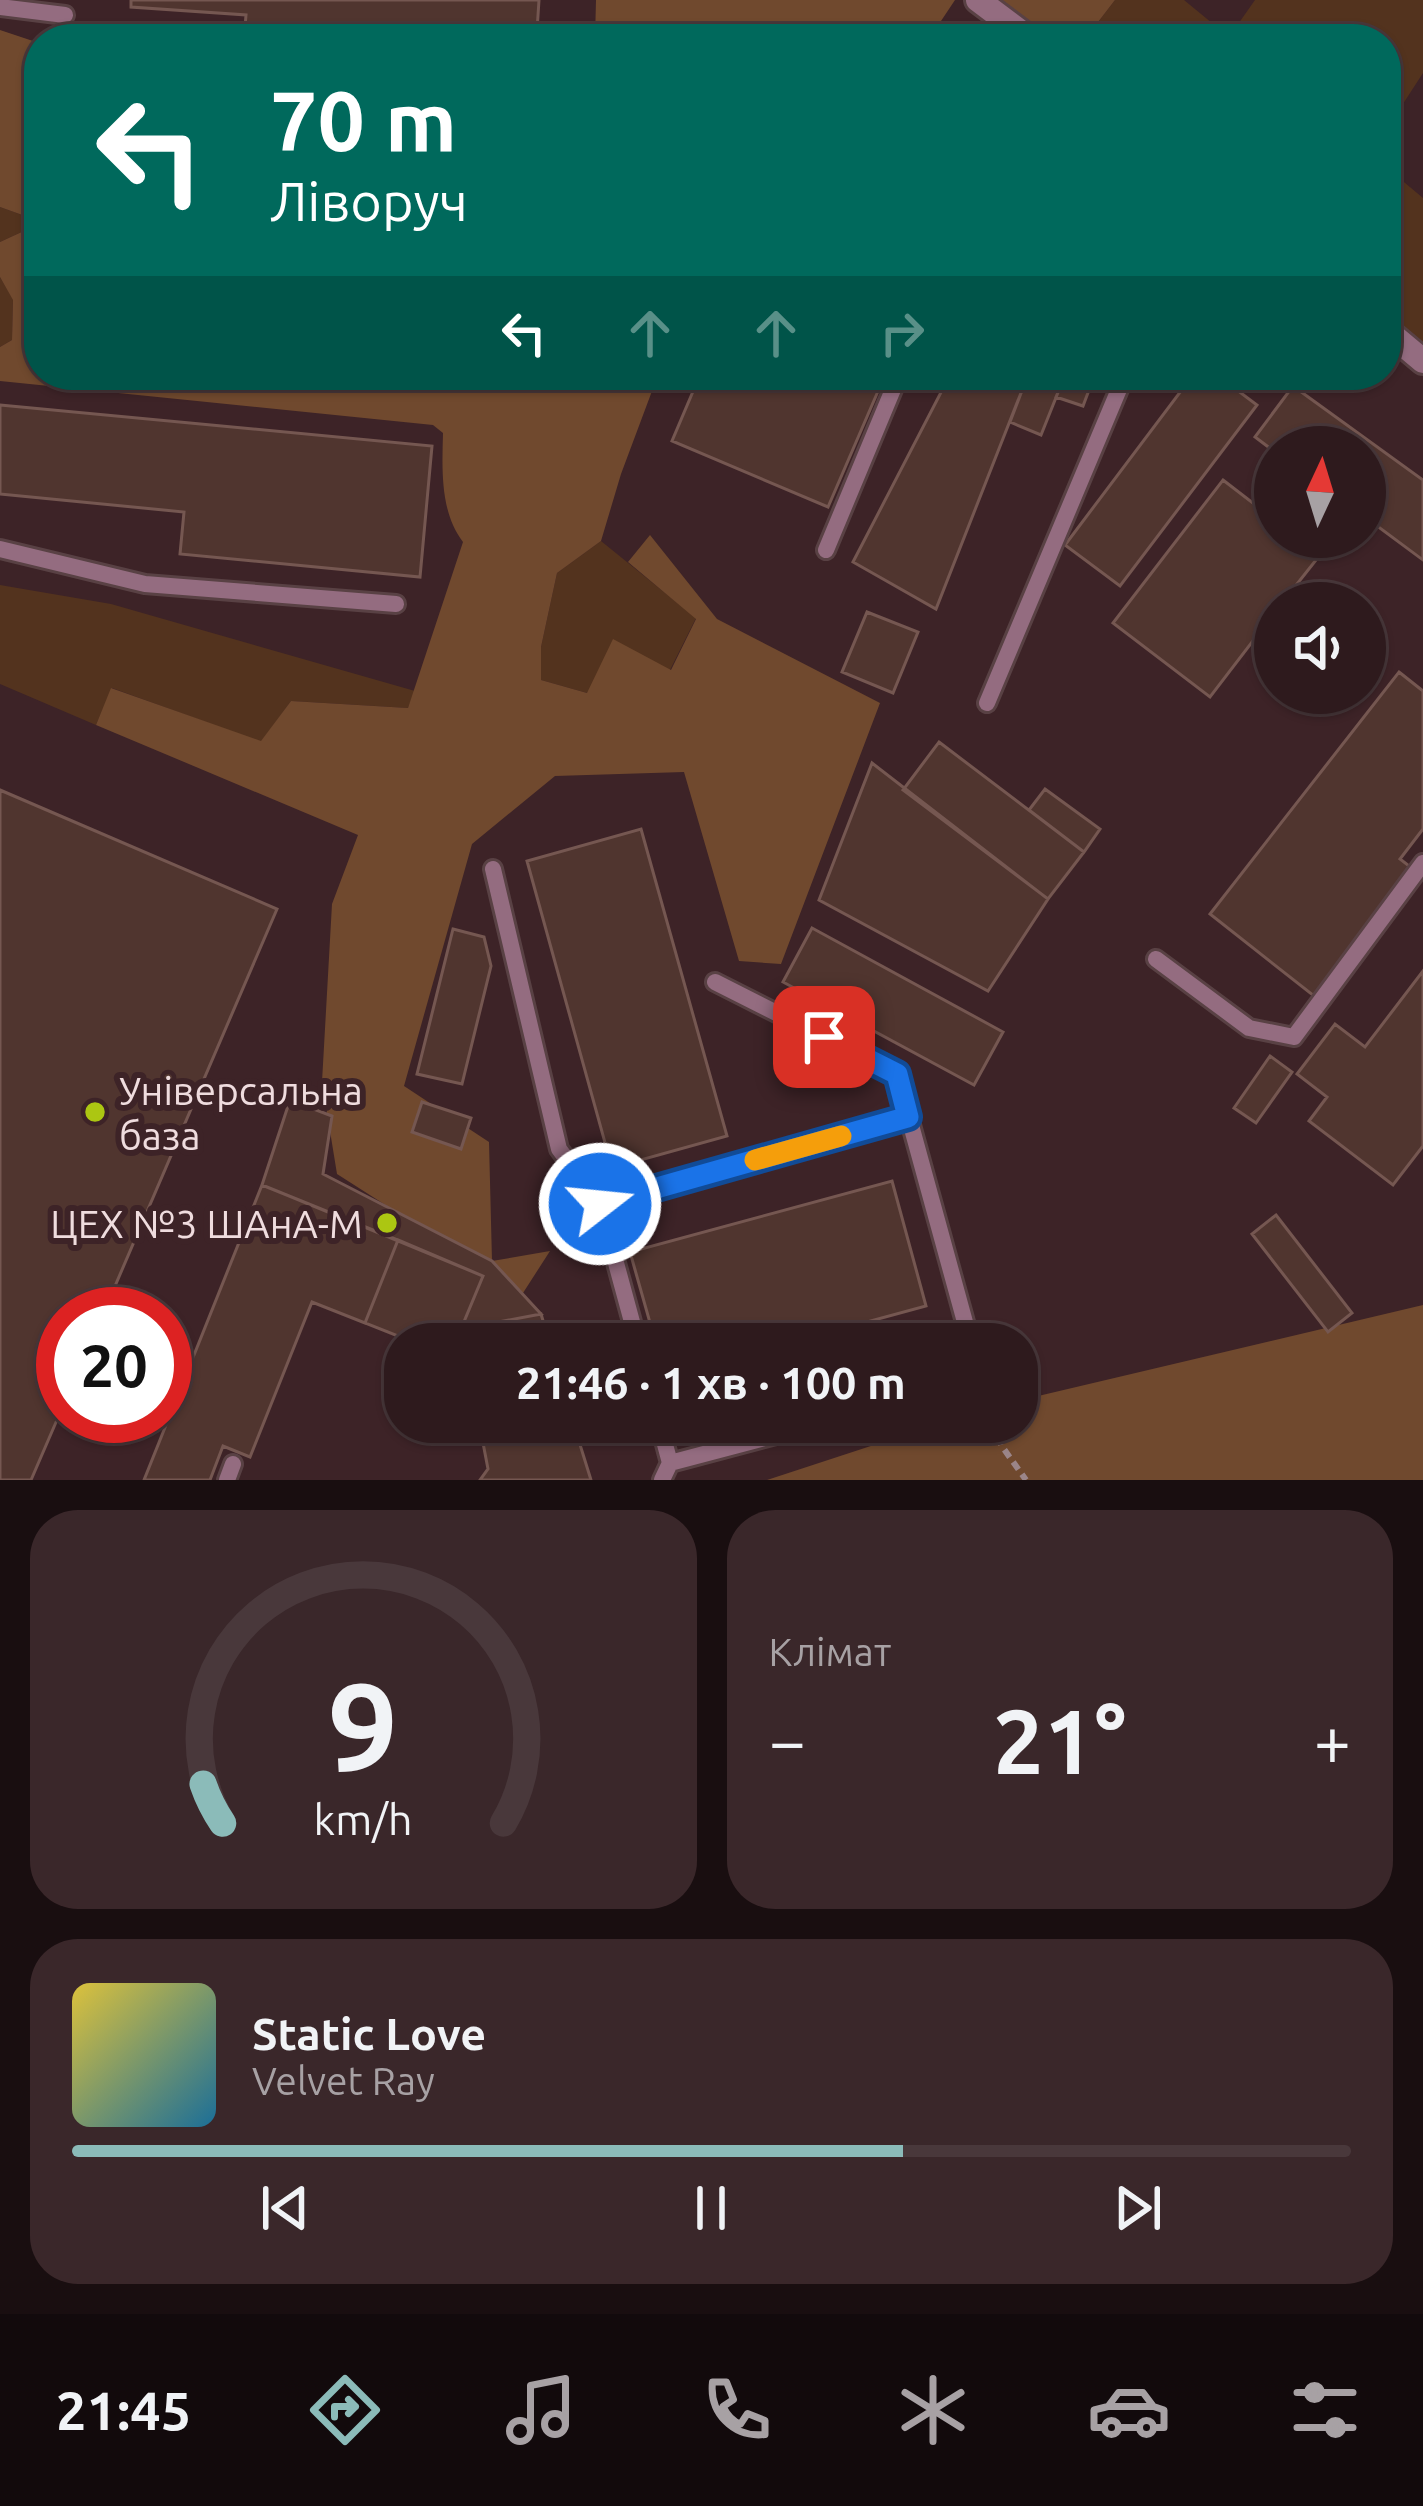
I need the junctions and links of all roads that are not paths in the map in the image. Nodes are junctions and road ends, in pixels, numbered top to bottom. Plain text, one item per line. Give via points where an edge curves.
1 (978, 0) edge
2 (0, 7) edge
3 (64, 15) dead end
4 (1010, 24) edge
5 (893, 390) edge
6 (1119, 390) edge
7 (0, 550) edge
8 (826, 550) dead end
9 (396, 604) dead end
10 (987, 703) dead end
11 (1423, 863) edge
12 (494, 869) dead end
13 (1156, 959) dead end
14 (715, 982) dead end
15 (908, 1117) junction
16 (600, 1204) junction
17 (632, 1323) edge
18 (965, 1323) edge
19 (758, 1443) edge
20 (666, 1472) edge

1 - 4 street
2 - 3 lane
5 - 8 lane
6 - 10 lane
7 - 9 lane via 145,584
11 - 13 lane via 1294,1036 1249,1028
12 - 16 lane via 559,1149
14 - 15 lane via 897,1074
15 - 16 lane
15 - 18 lane
16 - 17 lane
19 - 20 lane

